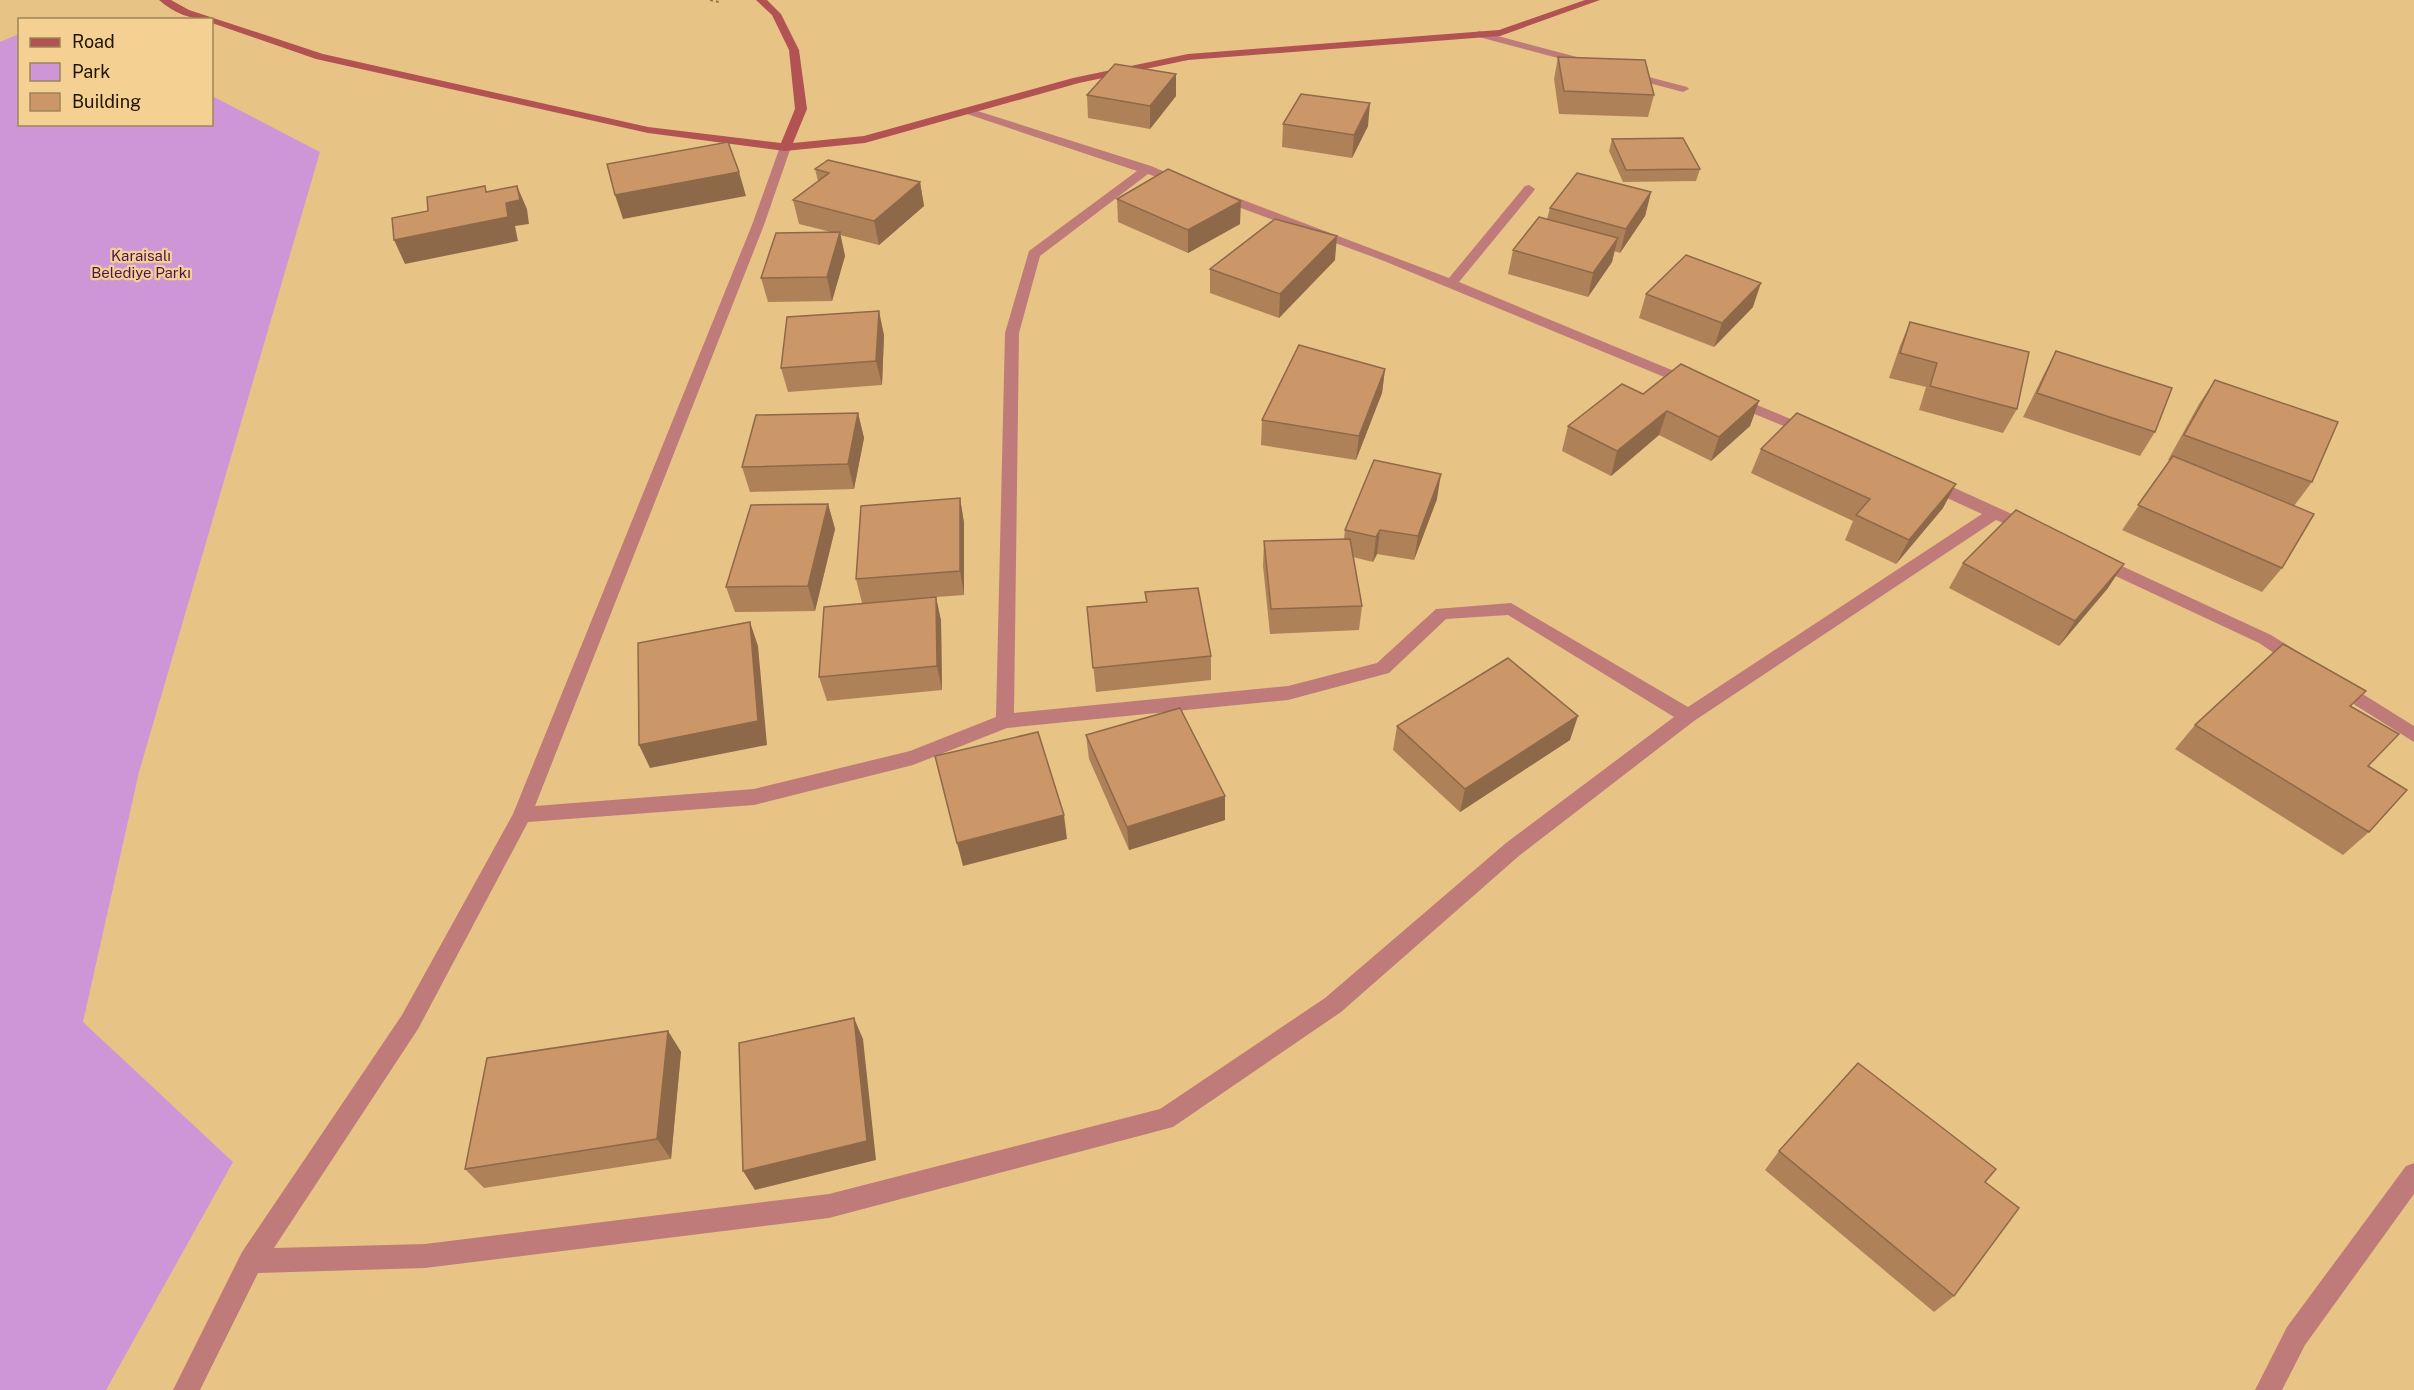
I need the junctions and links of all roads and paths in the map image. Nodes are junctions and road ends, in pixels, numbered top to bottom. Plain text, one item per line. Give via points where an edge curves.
1 (164, 0) edge
2 (761, 0) edge
3 (1595, 0) edge
4 (204, 18) edge
5 (213, 21) edge
6 (1479, 34) junction
7 (1683, 89) dead end
8 (968, 111) junction
9 (785, 147) junction
10 (1147, 169) junction
11 (1530, 189) dead end
12 (1451, 284) junction
13 (1702, 387) edge
14 (1724, 396) edge
15 (1822, 436) edge
16 (1920, 479) edge
17 (1995, 512) junction
18 (2039, 533) edge
19 (2082, 553) edge
20 (1688, 716) junction
21 (1005, 721) junction
22 (2414, 735) edge
23 (522, 815) junction
24 (2414, 1174) edge
25 (251, 1261) junction
26 (186, 1390) edge
27 (2268, 1390) edge

1 - 4 street
2 - 9 street via 776,14 794,50 801,109
3 - 6 street via 1500,33
5 - 9 street via 320,57 637,127
6 - 7 street
6 - 8 street via 1188,57 1077,80
8 - 9 street via 865,140
8 - 10 street
9 - 23 street via 754,236
10 - 12 street
10 - 21 street via 1034,254 1012,333
11 - 12 street
12 - 13 street
14 - 15 street
16 - 17 street
17 - 18 street
17 - 20 street
19 - 22 street via 2265,639
20 - 21 street via 1511,609 1442,613 1383,668 1288,693
20 - 25 street via 1513,849 1333,1005 1165,1119 829,1206 425,1256
21 - 23 street via 913,758 754,797
23 - 25 street via 410,1022
24 - 27 street via 2296,1336
25 - 26 street

